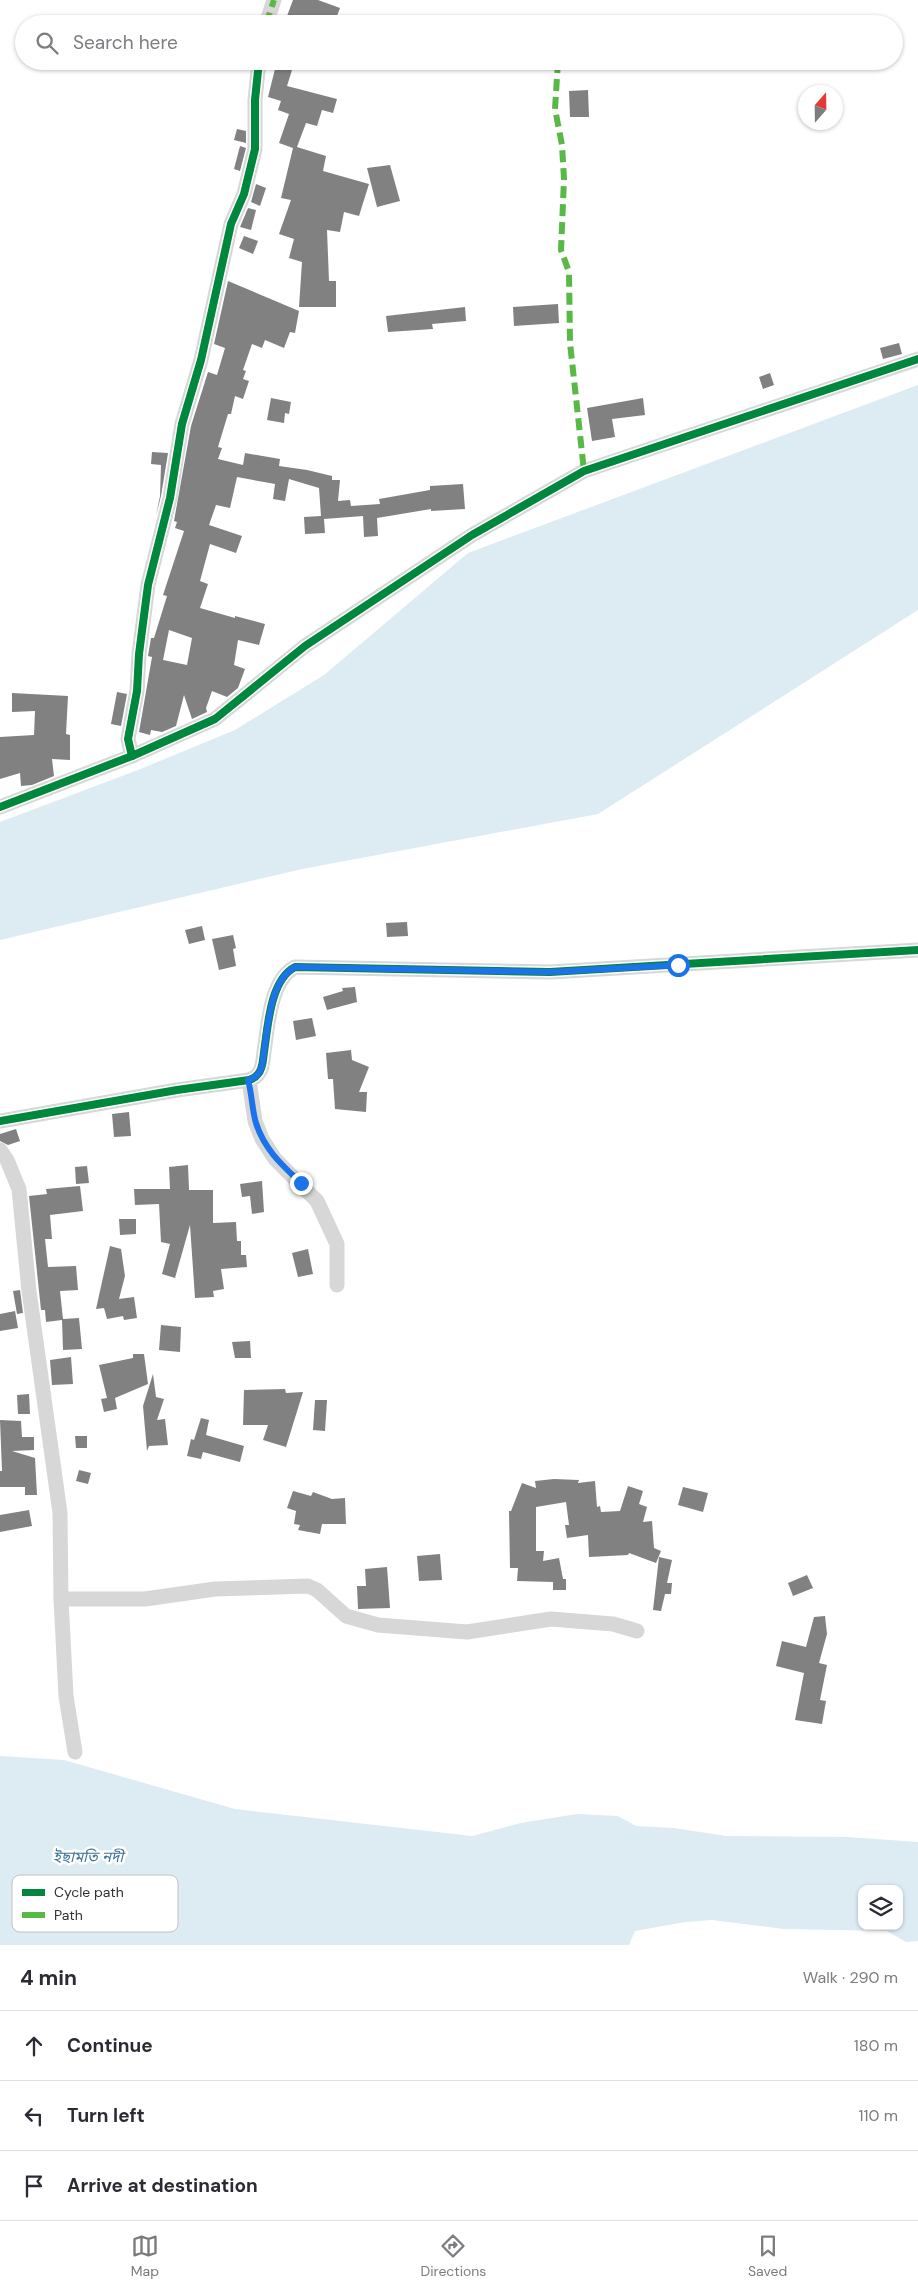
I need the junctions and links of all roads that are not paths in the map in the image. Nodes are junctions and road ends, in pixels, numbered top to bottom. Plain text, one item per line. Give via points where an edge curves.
1 (274, 0) edge
2 (269, 15) edge
3 (258, 70) edge
4 (918, 359) edge
5 (132, 756) junction
6 (0, 808) edge
7 (918, 950) edge
8 (248, 1080) junction
9 (0, 1121) edge
10 (0, 1150) edge
11 (336, 1285) dead end
12 (61, 1599) junction
13 (637, 1631) dead end
14 (75, 1752) dead end

1 - 2 street
3 - 5 street via 255,149 244,194 231,224 201,360 182,424 170,498 148,585 137,691 128,739
4 - 5 street via 584,471 472,535 305,646 216,719
5 - 6 street
7 - 8 street via 550,972 295,967 280,979 271,1010 262,1067 257,1076
8 - 9 street
8 - 11 street via 255,1122 262,1139 275,1158 317,1201 337,1244
10 - 12 street via 8,1160 19,1188 45,1416 60,1512
12 - 13 street via 145,1599 215,1589 308,1586 317,1590 340,1614 378,1625 467,1632 551,1619 613,1624
12 - 14 street via 66,1696

